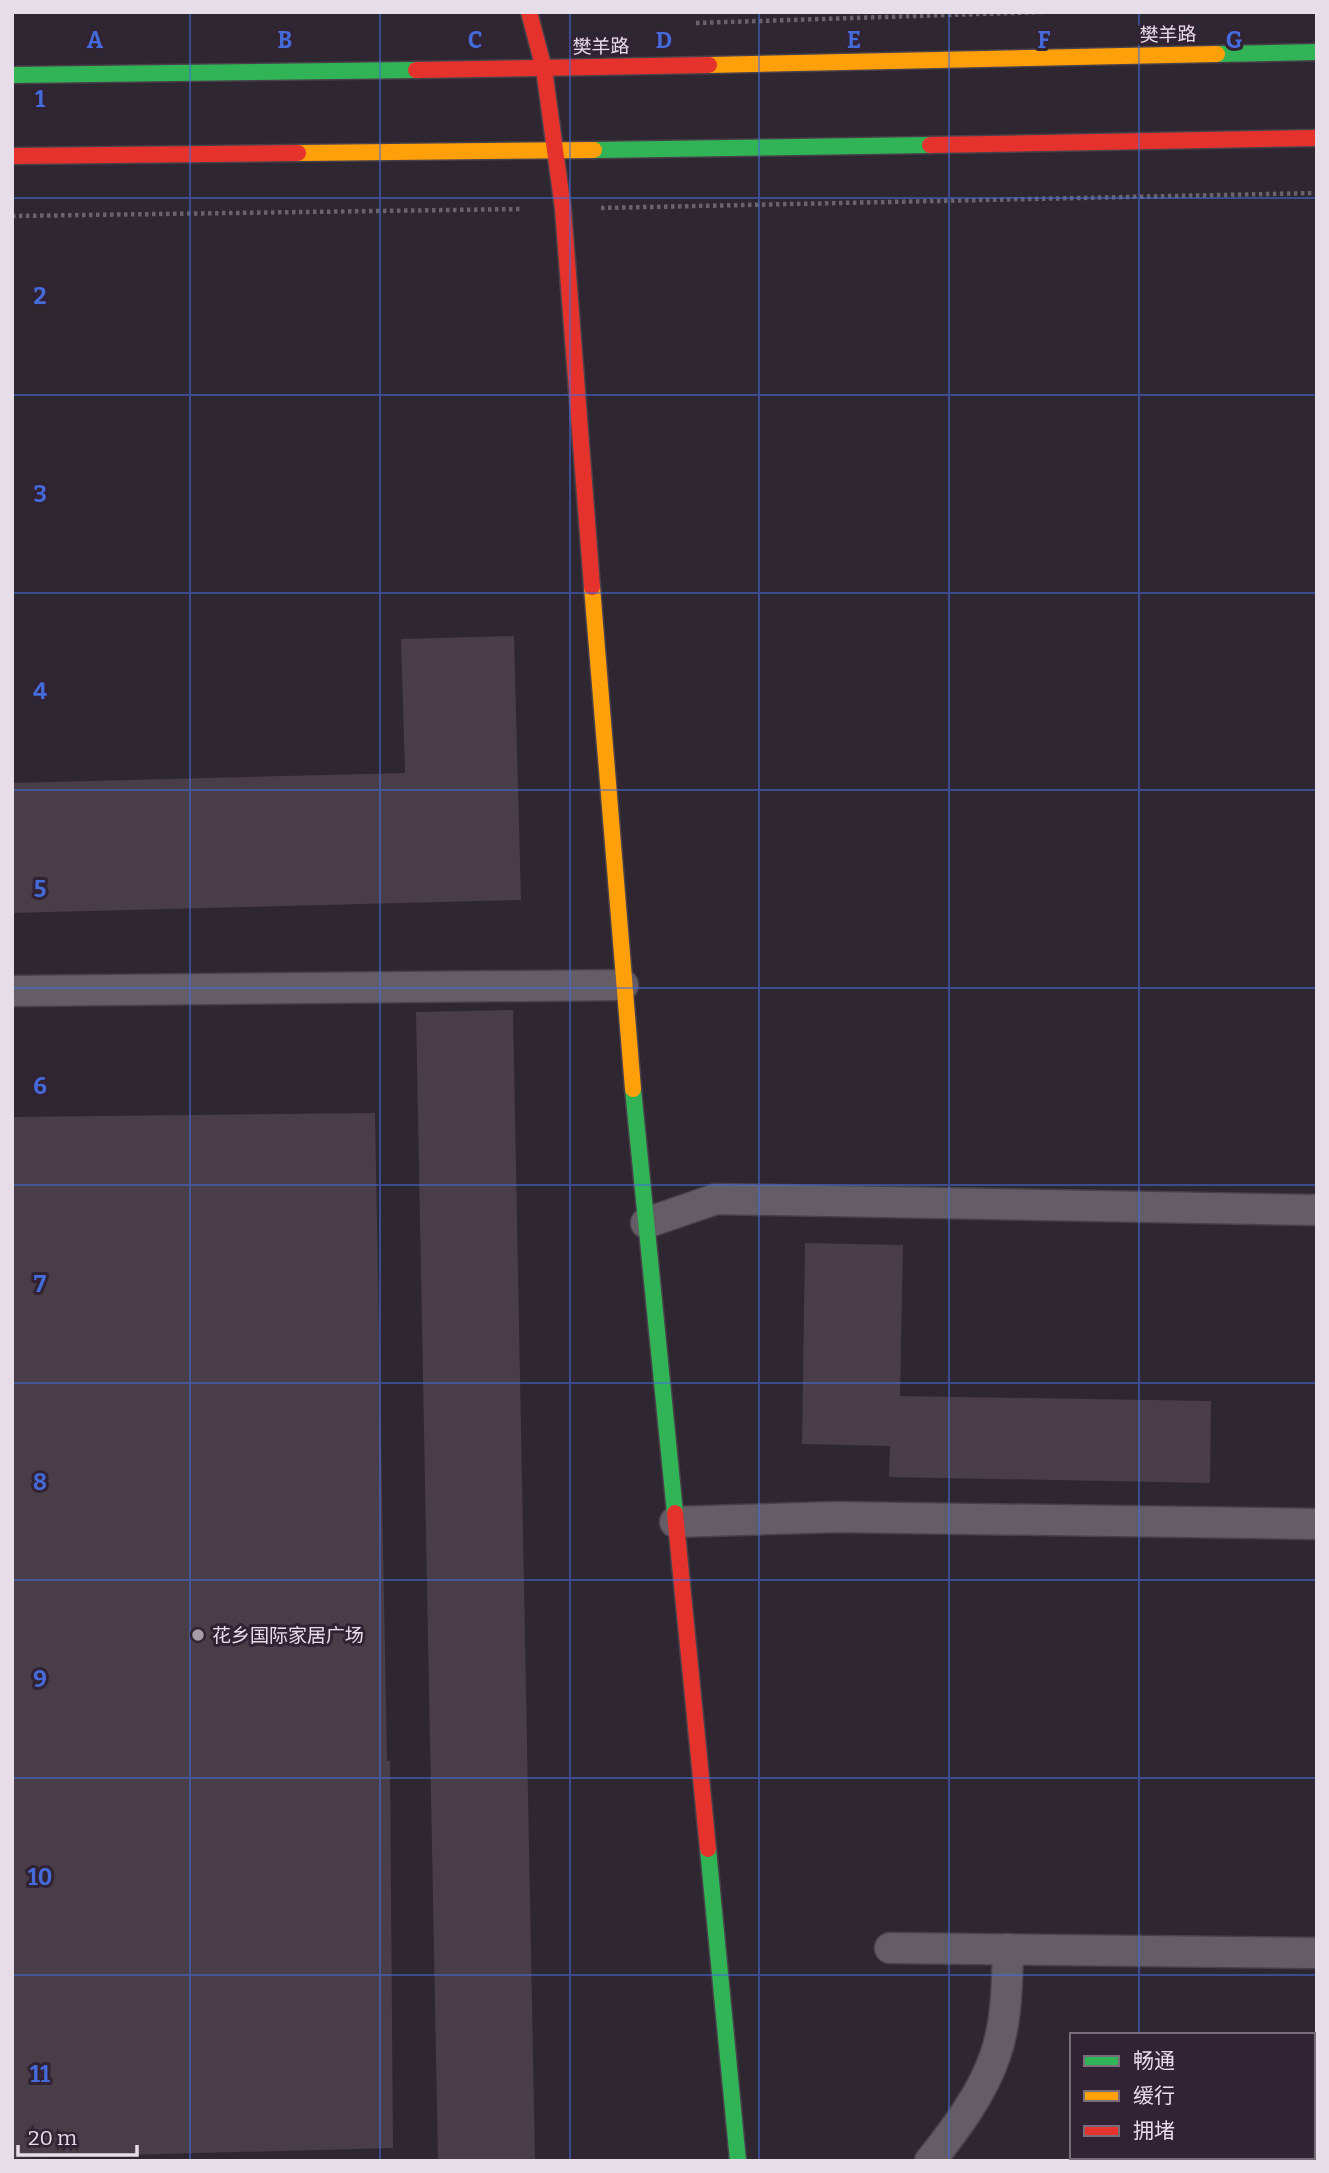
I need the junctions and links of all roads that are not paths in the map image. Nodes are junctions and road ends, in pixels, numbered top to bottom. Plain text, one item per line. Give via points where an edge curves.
1 (529, 12) edge
2 (1317, 52) edge
3 (544, 69) junction
4 (12, 75) edge
5 (1317, 138) edge
6 (557, 151) junction
7 (12, 156) edge
8 (623, 985) junction
9 (12, 991) edge
10 (1317, 1210) edge
11 (646, 1223) junction
12 (675, 1522) junction
13 (1317, 1524) edge
14 (890, 1948) dead end
15 (1007, 1949) junction
16 (1317, 1953) edge
17 (738, 2161) edge
18 (930, 2161) edge

1 - 3 main road
2 - 3 main road, 樊羊路
3 - 4 main road, 樊羊路
3 - 6 main road
5 - 6 main road
6 - 7 main road
6 - 8 main road
8 - 9 street
8 - 11 main road
10 - 11 street via 716,1199
11 - 12 main road
12 - 13 street via 836,1517
12 - 17 main road
14 - 15 street
15 - 16 street
15 - 18 street via 1006,2000 996,2056 955,2130

